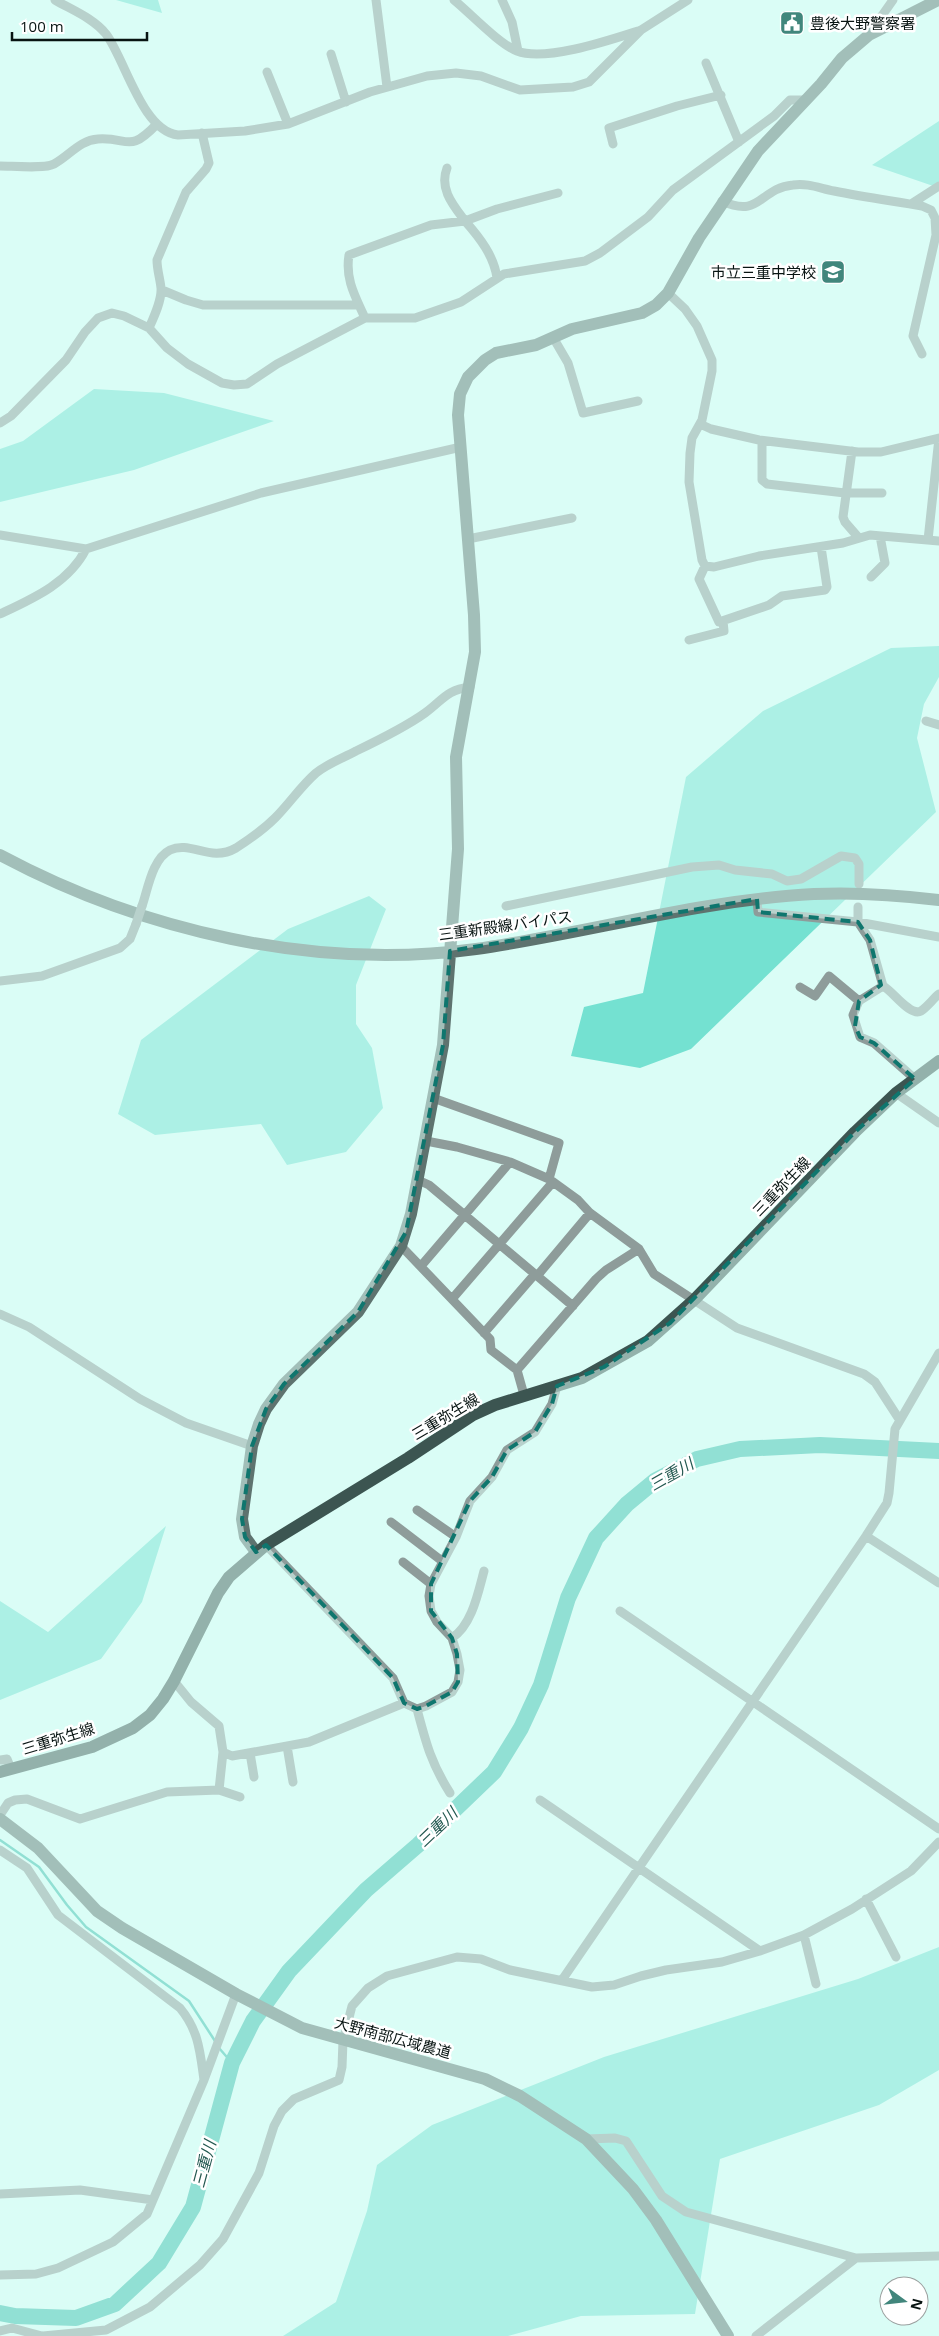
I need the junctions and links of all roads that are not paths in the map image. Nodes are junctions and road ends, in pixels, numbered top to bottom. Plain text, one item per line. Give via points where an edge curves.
1 (55, 0) edge
2 (376, 0) edge
3 (454, 0) edge
4 (502, 0) edge
5 (688, 0) edge
6 (893, 0) edge
7 (938, 0) edge
8 (641, 30) junction
9 (869, 35) junction
10 (518, 51) junction
11 (331, 54) dead end
12 (706, 63) dead end
13 (267, 72) dead end
14 (387, 87) junction
15 (721, 95) junction
16 (804, 100) junction
17 (346, 102) junction
18 (157, 124) junction
19 (288, 124) junction
20 (202, 133) junction
21 (739, 142) junction
22 (613, 144) dead end
23 (0, 166) edge
24 (447, 168) dead end
25 (939, 186) edge
26 (558, 193) dead end
27 (722, 201) junction
28 (912, 204) junction
29 (465, 221) junction
30 (497, 278) junction
31 (162, 290) junction
32 (668, 293) junction
33 (359, 305) junction
34 (365, 318) junction
35 (149, 328) junction
36 (554, 338) junction
37 (922, 354) dead end
38 (638, 401) dead end
39 (0, 422) edge
40 (700, 424) junction
41 (762, 440) junction
42 (461, 447) junction
43 (852, 451) junction
44 (845, 493) junction
45 (882, 493) dead end
46 (572, 518) dead end
47 (0, 535) edge
48 (880, 536) junction
49 (858, 537) junction
50 (468, 540) junction
51 (928, 540) junction
52 (939, 541) edge
53 (821, 547) junction
54 (86, 549) junction
55 (705, 566) junction
56 (871, 577) dead end
57 (0, 614) edge
58 (723, 620) junction
59 (689, 640) dead end
60 (470, 687) junction
61 (926, 721) dead end
62 (939, 725) edge
63 (0, 855) edge
64 (858, 884) dead end
65 (756, 899) junction
66 (939, 900) edge
67 (506, 906) dead end
68 (858, 907) dead end
69 (858, 922) junction
70 (939, 937) edge
71 (450, 951) junction
72 (0, 981) edge
73 (883, 986) junction
74 (800, 987) dead end
75 (939, 994) edge
76 (859, 1001) junction
77 (939, 1061) edge
78 (915, 1079) junction
79 (896, 1094) junction
80 (433, 1098) junction
81 (939, 1123) edge
82 (426, 1141) junction
83 (510, 1162) junction
84 (418, 1180) junction
85 (551, 1181) junction
86 (590, 1213) junction
87 (464, 1214) junction
88 (499, 1244) junction
89 (401, 1246) junction
90 (639, 1249) junction
91 (421, 1266) junction
92 (536, 1275) junction
93 (452, 1299) junction
94 (695, 1299) junction
95 (573, 1306) junction
96 (0, 1314) edge
97 (484, 1333) junction
98 (939, 1353) edge
99 (516, 1370) junction
100 (557, 1386) junction
101 (524, 1395) junction
102 (899, 1419) junction
103 (252, 1446) junction
104 (416, 1510) dead end
105 (391, 1522) dead end
106 (866, 1536) junction
107 (456, 1537) junction
108 (261, 1548) junction
109 (442, 1560) junction
110 (403, 1562) dead end
111 (484, 1572) dead end
112 (939, 1583) edge
113 (431, 1584) junction
114 (620, 1611) dead end
115 (452, 1638) junction
116 (174, 1681) junction
117 (753, 1700) junction
118 (404, 1703) junction
119 (417, 1709) junction
120 (288, 1746) junction
121 (223, 1752) junction
122 (250, 1752) junction
123 (0, 1760) edge
124 (5, 1771) edge
125 (254, 1777) dead end
126 (293, 1782) dead end
127 (219, 1790) junction
128 (450, 1794) dead end
129 (240, 1797) dead end
130 (540, 1800) dead end
131 (0, 1817) edge
132 (939, 1829) edge
133 (939, 1842) edge
134 (0, 1850) edge
135 (639, 1867) junction
136 (866, 1899) junction
137 (804, 1935) junction
138 (760, 1951) junction
139 (896, 1957) dead end
140 (562, 1980) junction
141 (816, 1984) dead end
142 (239, 1995) junction
143 (343, 2041) junction
144 (204, 2080) junction
145 (586, 2139) junction
146 (0, 2194) edge
147 (153, 2200) junction
148 (939, 2256) edge
149 (856, 2258) junction
150 (0, 2274) edge
151 (0, 2330) edge
152 (43, 2336) edge
153 (728, 2336) edge
154 (756, 2336) edge

1 - 18 street via 93,21 106,35 139,99
2 - 14 street
3 - 10 street
4 - 10 street via 512,22
5 - 8 street
6 - 9 street
7 - 9 street
8 - 10 street via 562,51 527,54
8 - 14 street via 599,74 589,82 573,87 520,90 481,76 456,73 427,76
9 - 16 street via 842,58
11 - 17 street
12 - 15 street
13 - 19 street
14 - 17 street
15 - 21 street
15 - 22 street via 609,128
16 - 21 street via 790,100
16 - 27 street via 758,151
17 - 19 street
18 - 20 street via 170,134
18 - 23 street via 143,138 130,143 97,139 80,145 53,166
19 - 20 street
20 - 31 street via 209,163 186,192 158,260
21 - 30 street via 673,190 648,217 600,253 585,260 504,274
24 - 29 street via 444,183 448,199
25 - 28 street
26 - 29 street
27 - 28 street via 749,208 775,190 810,184
27 - 32 street
28 - 37 street via 931,210 935,218 936,235 913,336
29 - 30 street via 495,264
29 - 33 street via 431,226 348,255 349,282
30 - 34 street via 461,302 415,318
31 - 33 street via 203,305
31 - 35 street
32 - 36 street via 642,313 572,329
32 - 40 street via 674,296 697,326 712,360
33 - 34 street
34 - 35 street via 277,364 247,384 234,385 222,383 188,364
35 - 39 street via 118,314 98,318 66,360 11,416
36 - 38 street via 568,363 583,414
36 - 42 street via 496,353 468,378 460,394
40 - 41 street
40 - 55 street via 692,438 689,482
41 - 43 street
41 - 44 street via 762,480 767,484
42 - 50 street
42 - 54 street via 261,493
43 - 44 street
43 - 51 street via 880,452 939,438
44 - 45 street
44 - 49 street via 844,522
46 - 50 street
47 - 54 street
48 - 49 street
48 - 51 street
48 - 56 street via 885,563
49 - 53 street
50 - 60 street via 475,652
51 - 52 street
53 - 55 street via 760,556 714,568
53 - 58 street via 825,590 782,596 769,605
54 - 57 street via 80,562 64,577 34,598
55 - 58 street via 699,579 719,622
58 - 59 street via 724,631
60 - 71 street via 460,724 456,757 458,849
60 - 72 street, bridge via 447,693 427,712 316,773 274,819 225,854 179,848 170,850 159,860 130,939 120,948 42,976
61 - 62 street
63 - 71 street, 三重新殿線バイパス via 74,892 194,931 246,942 325,952
64 - 67 street via 859,864 855,858 841,856 801,879 787,881 772,874 718,865 692,867
65 - 66 street, 三重新殿線バイパス via 858,893
65 - 69 street via 758,912
65 - 71 street, 三重新殿線バイパス
68 - 69 street
69 - 70 street
69 - 73 street via 870,940
71 - 80 street via 443,1045
73 - 75 street via 914,1012 920,1012
73 - 76 street
74 - 76 street via 815,996 829,976
76 - 78 street via 854,1015 860,1037 874,1043
77 - 78 main road, 三重弥生線
78 - 79 main road, 三重弥生線
79 - 81 street
79 - 94 main road, 三重弥生線 via 855,1132
80 - 82 street
80 - 85 street via 559,1143
82 - 83 street via 457,1146
82 - 84 street
83 - 85 street
83 - 87 street
84 - 87 street via 429,1185
84 - 89 street
85 - 86 street
85 - 88 street
86 - 90 street
86 - 92 street
87 - 88 street
87 - 91 street
88 - 92 street
88 - 93 street
89 - 91 street
89 - 103 street via 358,1312 274,1396
90 - 94 street via 654,1274
90 - 95 street via 606,1270
91 - 93 street
92 - 95 street
92 - 97 street
93 - 97 street
94 - 100 main road, 三重弥生線 via 648,1341 604,1367
94 - 102 street via 750,1334 864,1374 875,1382
95 - 99 street
96 - 103 street via 28,1327 140,1399 186,1423
97 - 99 street via 490,1339 491,1350
98 - 102 street
99 - 101 street
100 - 101 main road, 三重弥生線
100 - 107 street via 552,1404 535,1432 507,1450 492,1477 470,1501
101 - 108 main road, 三重弥生線 via 473,1415
102 - 106 street via 895,1429 889,1493
103 - 108 street via 242,1528 245,1537
104 - 107 street
105 - 109 street
106 - 112 street
106 - 117 street
107 - 109 street
108 - 116 main road, 三重弥生線 via 229,1577 218,1593
108 - 118 street via 393,1678
109 - 113 street
110 - 113 street
111 - 115 street via 461,1632
113 - 115 street via 431,1611
114 - 117 street
115 - 119 street via 460,1670 458,1682 452,1692
116 - 121 street via 191,1702 220,1726
116 - 124 main road, 三重弥生線 via 150,1715 133,1728 92,1747
117 - 132 street
117 - 135 street
118 - 119 street
118 - 120 street via 308,1742
119 - 128 street via 428,1752
120 - 122 street
120 - 126 street
121 - 122 street via 232,1756
121 - 127 street
122 - 125 street
123 - 124 street via 7,1759
127 - 129 street
127 - 131 street via 167,1792 80,1819 27,1799 15,1800 8,1803
130 - 135 street
131 - 142 street, 大野南部広域農道 via 38,1848 97,1911
133 - 136 street via 910,1871
134 - 144 street via 27,1868 58,1915 180,2008 197,2034
135 - 138 street
135 - 140 street
136 - 137 street
136 - 139 street
137 - 138 street
137 - 141 street
138 - 140 street via 722,1962 641,1976 614,1985 592,1986
140 - 143 street via 457,1956 387,1976 368,1988 352,2006
142 - 143 street, 大野南部広域農道 via 302,2028
142 - 144 street
143 - 145 street, 大野南部広域農道 via 485,2080 520,2096
143 - 152 street via 339,2080 294,2099 282,2111 259,2173 223,2239 200,2265 150,2307 106,2330
144 - 147 street
145 - 149 street via 626,2141 662,2196 686,2212
145 - 153 street, 大野南部広域農道 via 633,2189 656,2220
146 - 147 street via 80,2190
147 - 150 street via 147,2214 113,2242 58,2268 36,2274
148 - 149 street
149 - 154 street
151 - 152 street via 12,2328

